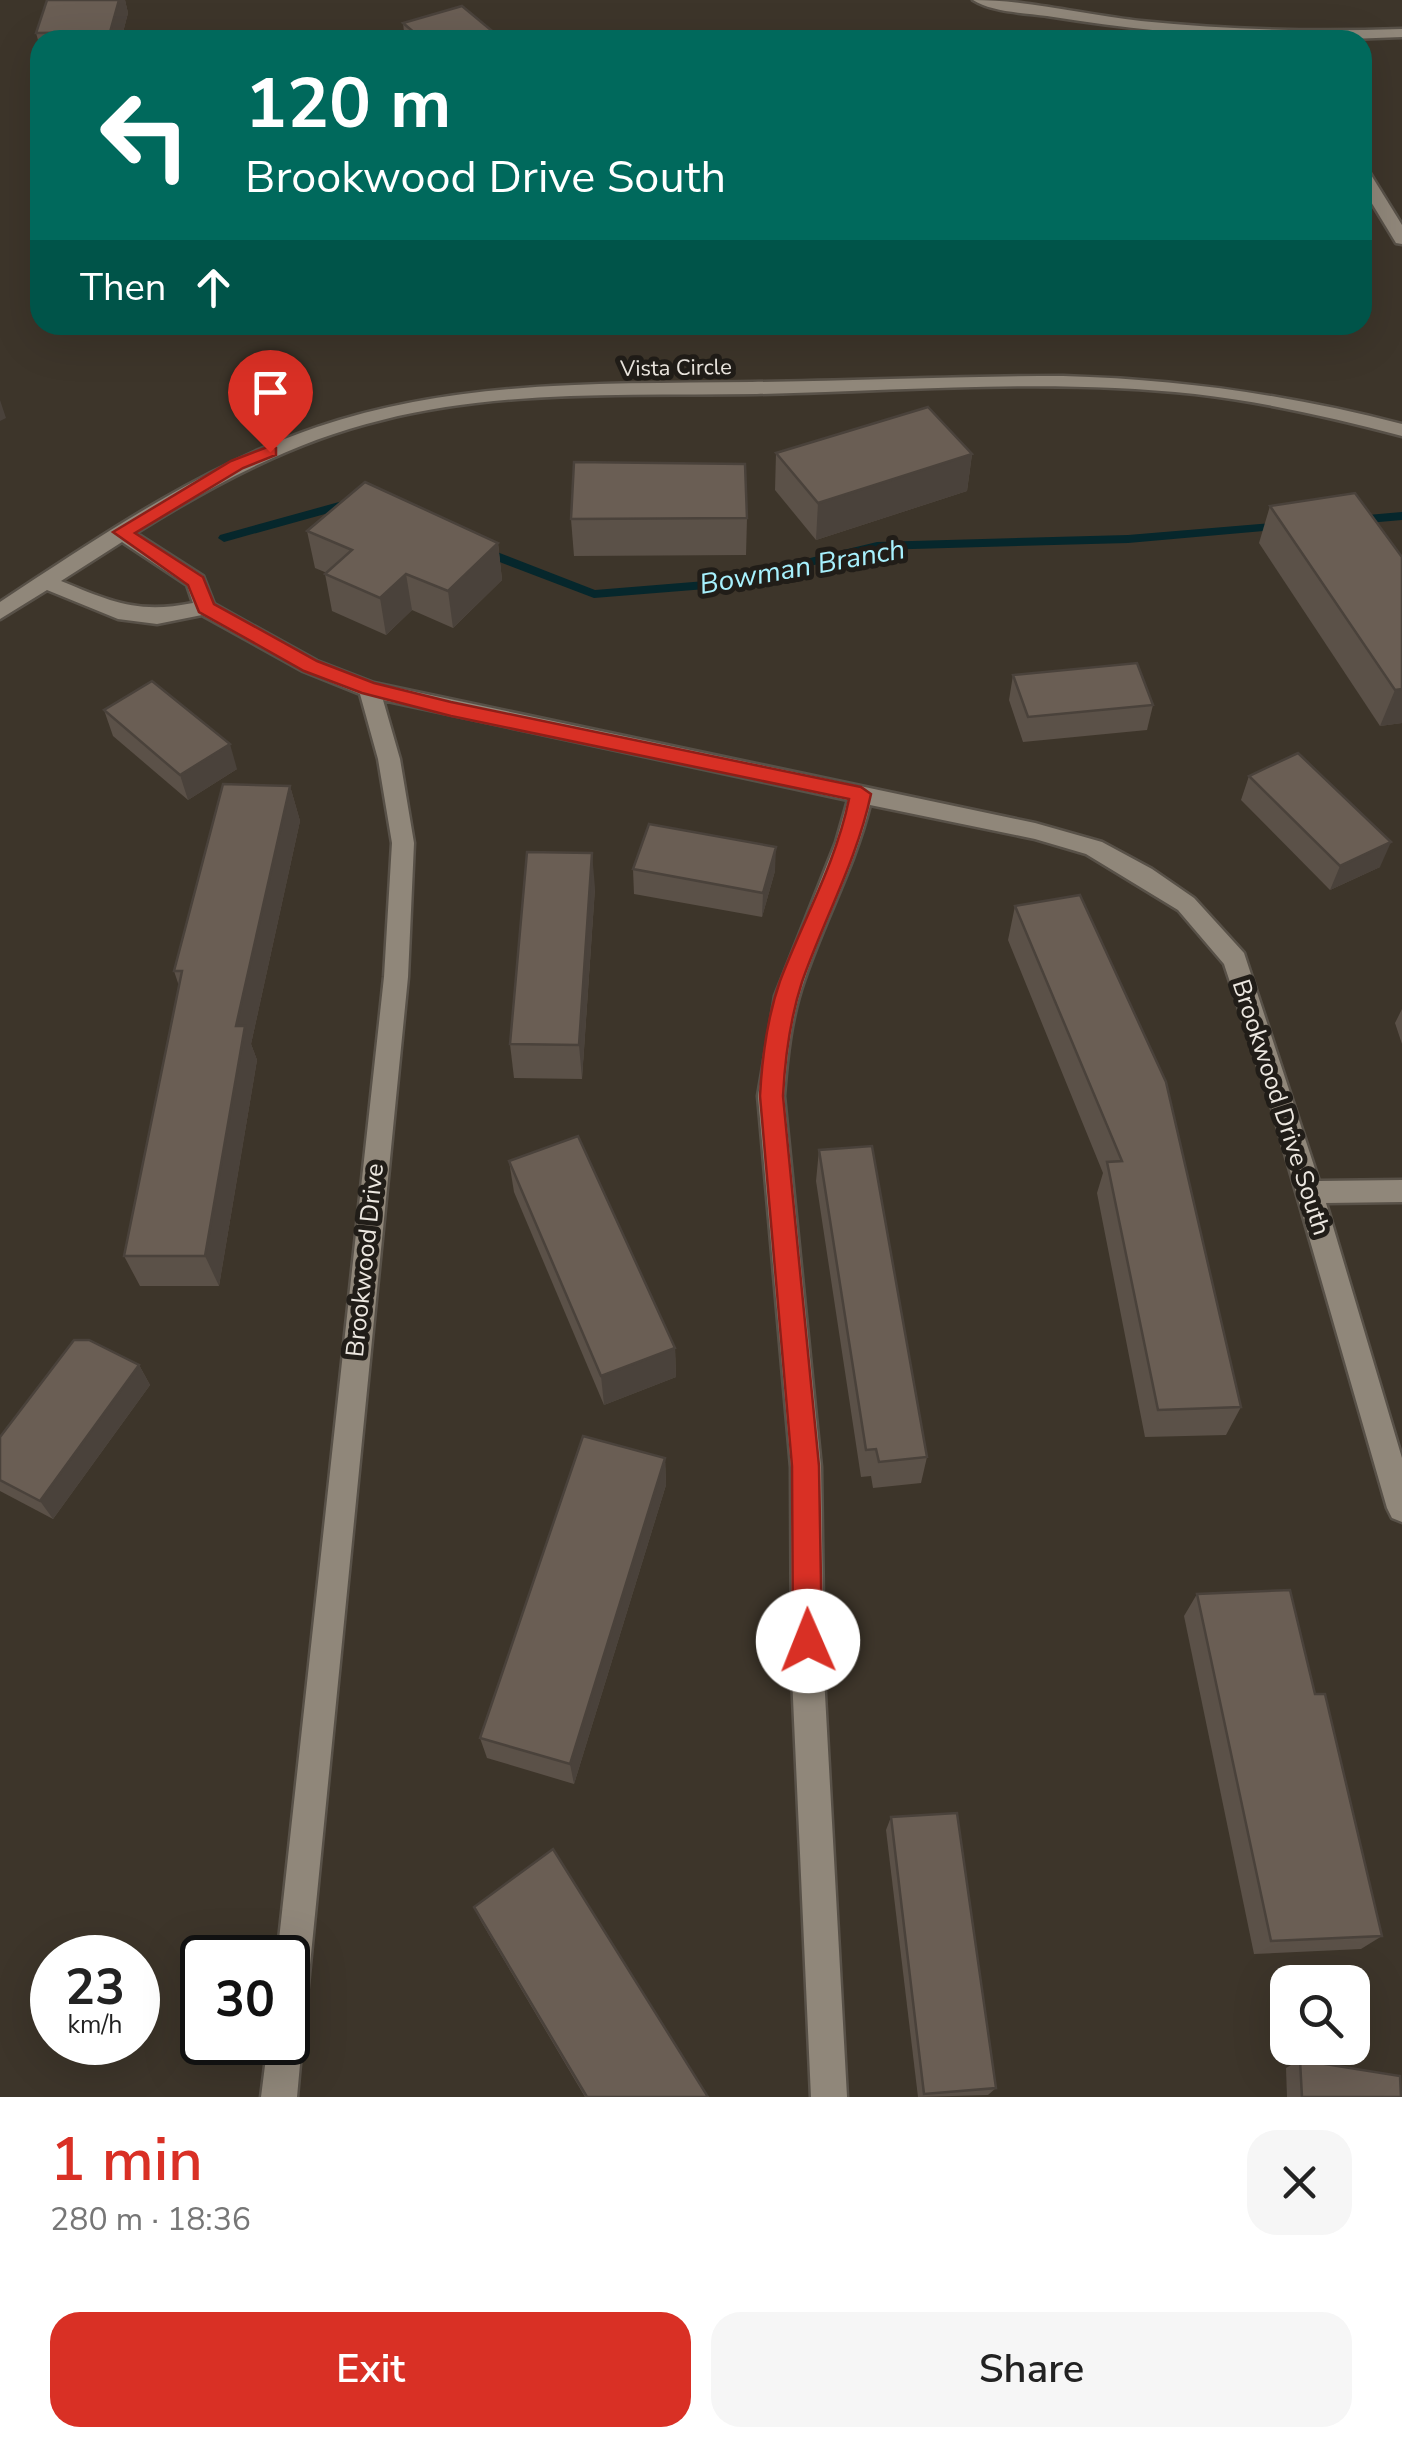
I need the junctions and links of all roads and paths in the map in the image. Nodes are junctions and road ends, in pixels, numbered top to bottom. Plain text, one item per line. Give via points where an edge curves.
1 (980, 0) edge
2 (1205, 30) edge
3 (1402, 33) edge
4 (1372, 35) edge
5 (1372, 190) edge
6 (1402, 239) edge
7 (1402, 430) edge
8 (122, 532) junction
9 (45, 582) junction
10 (206, 608) junction
11 (0, 612) edge
12 (369, 688) junction
13 (861, 794) junction
14 (1402, 1191) edge
15 (1310, 1192) junction
16 (1402, 1508) edge
17 (296, 1935) edge
18 (282, 2065) edge
19 (279, 2097) edge
20 (828, 2097) edge

1 - 2 street
3 - 4 street
5 - 6 street
7 - 8 street, Vista Circle via 1301,406 1162,386 508,394 444,400 302,438 237,464
8 - 9 street, Vista Circle
8 - 10 street via 196,581
9 - 10 street via 118,612 157,616
9 - 11 street, Vista Circle
10 - 12 street via 310,666
12 - 13 street, Brookwood Drive South
12 - 17 street, Brookwood Drive via 403,842 396,978
13 - 15 street, Brookwood Drive South via 1094,848 1186,904 1235,960
13 - 20 street via 852,833 790,984 771,1096 806,1466 808,1676
14 - 15 street
15 - 16 street, Brookwood Drive South
18 - 19 street

